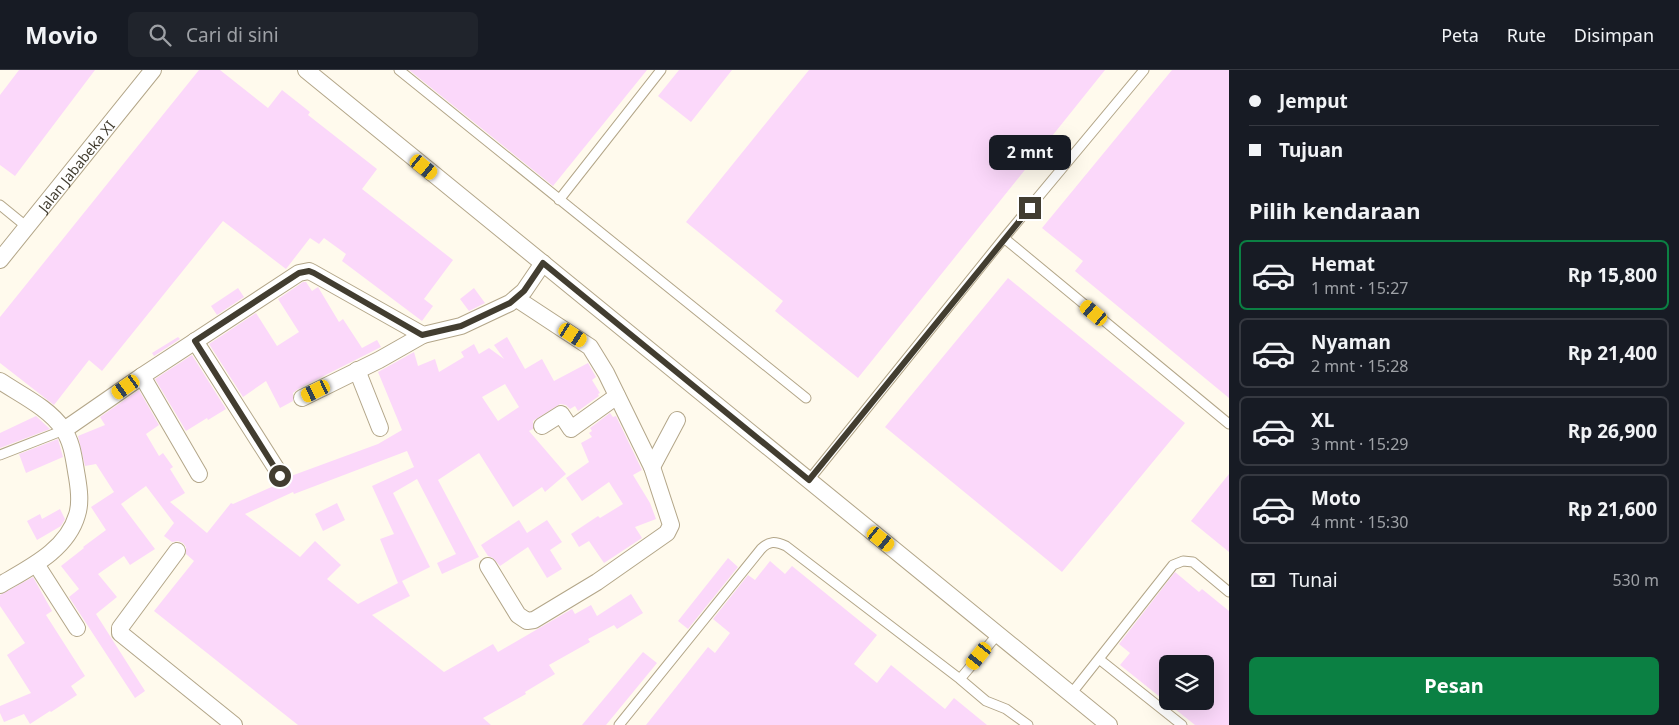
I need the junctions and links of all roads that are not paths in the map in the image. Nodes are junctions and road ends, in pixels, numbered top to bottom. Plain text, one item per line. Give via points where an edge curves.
1 (153, 70) edge
2 (306, 70) edge
3 (399, 70) edge
4 (662, 70) edge
5 (1144, 70) edge
6 (559, 200) junction
7 (0, 205) edge
8 (27, 227) junction
9 (1004, 238) junction
10 (0, 260) edge
11 (543, 263) junction
12 (516, 299) junction
13 (422, 335) junction
14 (195, 341) junction
15 (358, 370) junction
16 (142, 376) junction
17 (0, 381) edge
18 (617, 396) junction
19 (302, 398) dead end
20 (806, 398) dead end
21 (677, 420) dead end
22 (1229, 424) edge
23 (542, 426) dead end
24 (380, 428) dead end
25 (64, 430) junction
26 (0, 456) edge
27 (652, 467) junction
28 (199, 474) dead end
29 (280, 476) dead end
30 (809, 480) junction
31 (177, 551) dead end
32 (36, 564) junction
33 (488, 566) dead end
34 (0, 585) edge
35 (1229, 592) edge
36 (77, 628) dead end
37 (998, 634) junction
38 (1098, 659) junction
39 (960, 679) junction
40 (1071, 694) junction
41 (225, 722) edge
42 (620, 725) edge
43 (1028, 725) edge
44 (1109, 725) edge
45 (1182, 725) edge

1 - 8 street, Jalan Jababeka XI
2 - 11 street
3 - 6 lane
4 - 6 lane
5 - 9 lane
6 - 20 lane
7 - 8 lane
8 - 10 street, Jalan Jababeka XI
9 - 22 lane
9 - 30 lane
11 - 12 street
11 - 30 street
12 - 13 street via 461,326
12 - 18 street via 587,344
13 - 14 street via 309,271 299,273
13 - 15 street
14 - 16 street
14 - 29 street
15 - 19 street
15 - 24 street
16 - 25 street
16 - 28 street
17 - 25 street via 54,418
18 - 23 street via 571,429 561,414
18 - 27 street
21 - 27 street
25 - 26 lane
25 - 32 street via 73,453 79,490 77,516 60,544
27 - 33 street via 670,529 597,582 534,620 527,621 518,615
30 - 37 street
31 - 41 street via 120,628 120,633
32 - 34 street
32 - 36 street
35 - 38 lane via 1193,562 1183,561 1174,565
37 - 39 lane
37 - 40 street
38 - 40 lane
38 - 45 lane
39 - 42 lane via 786,546 772,542 761,549
39 - 43 lane via 986,701 1006,709
40 - 44 street

